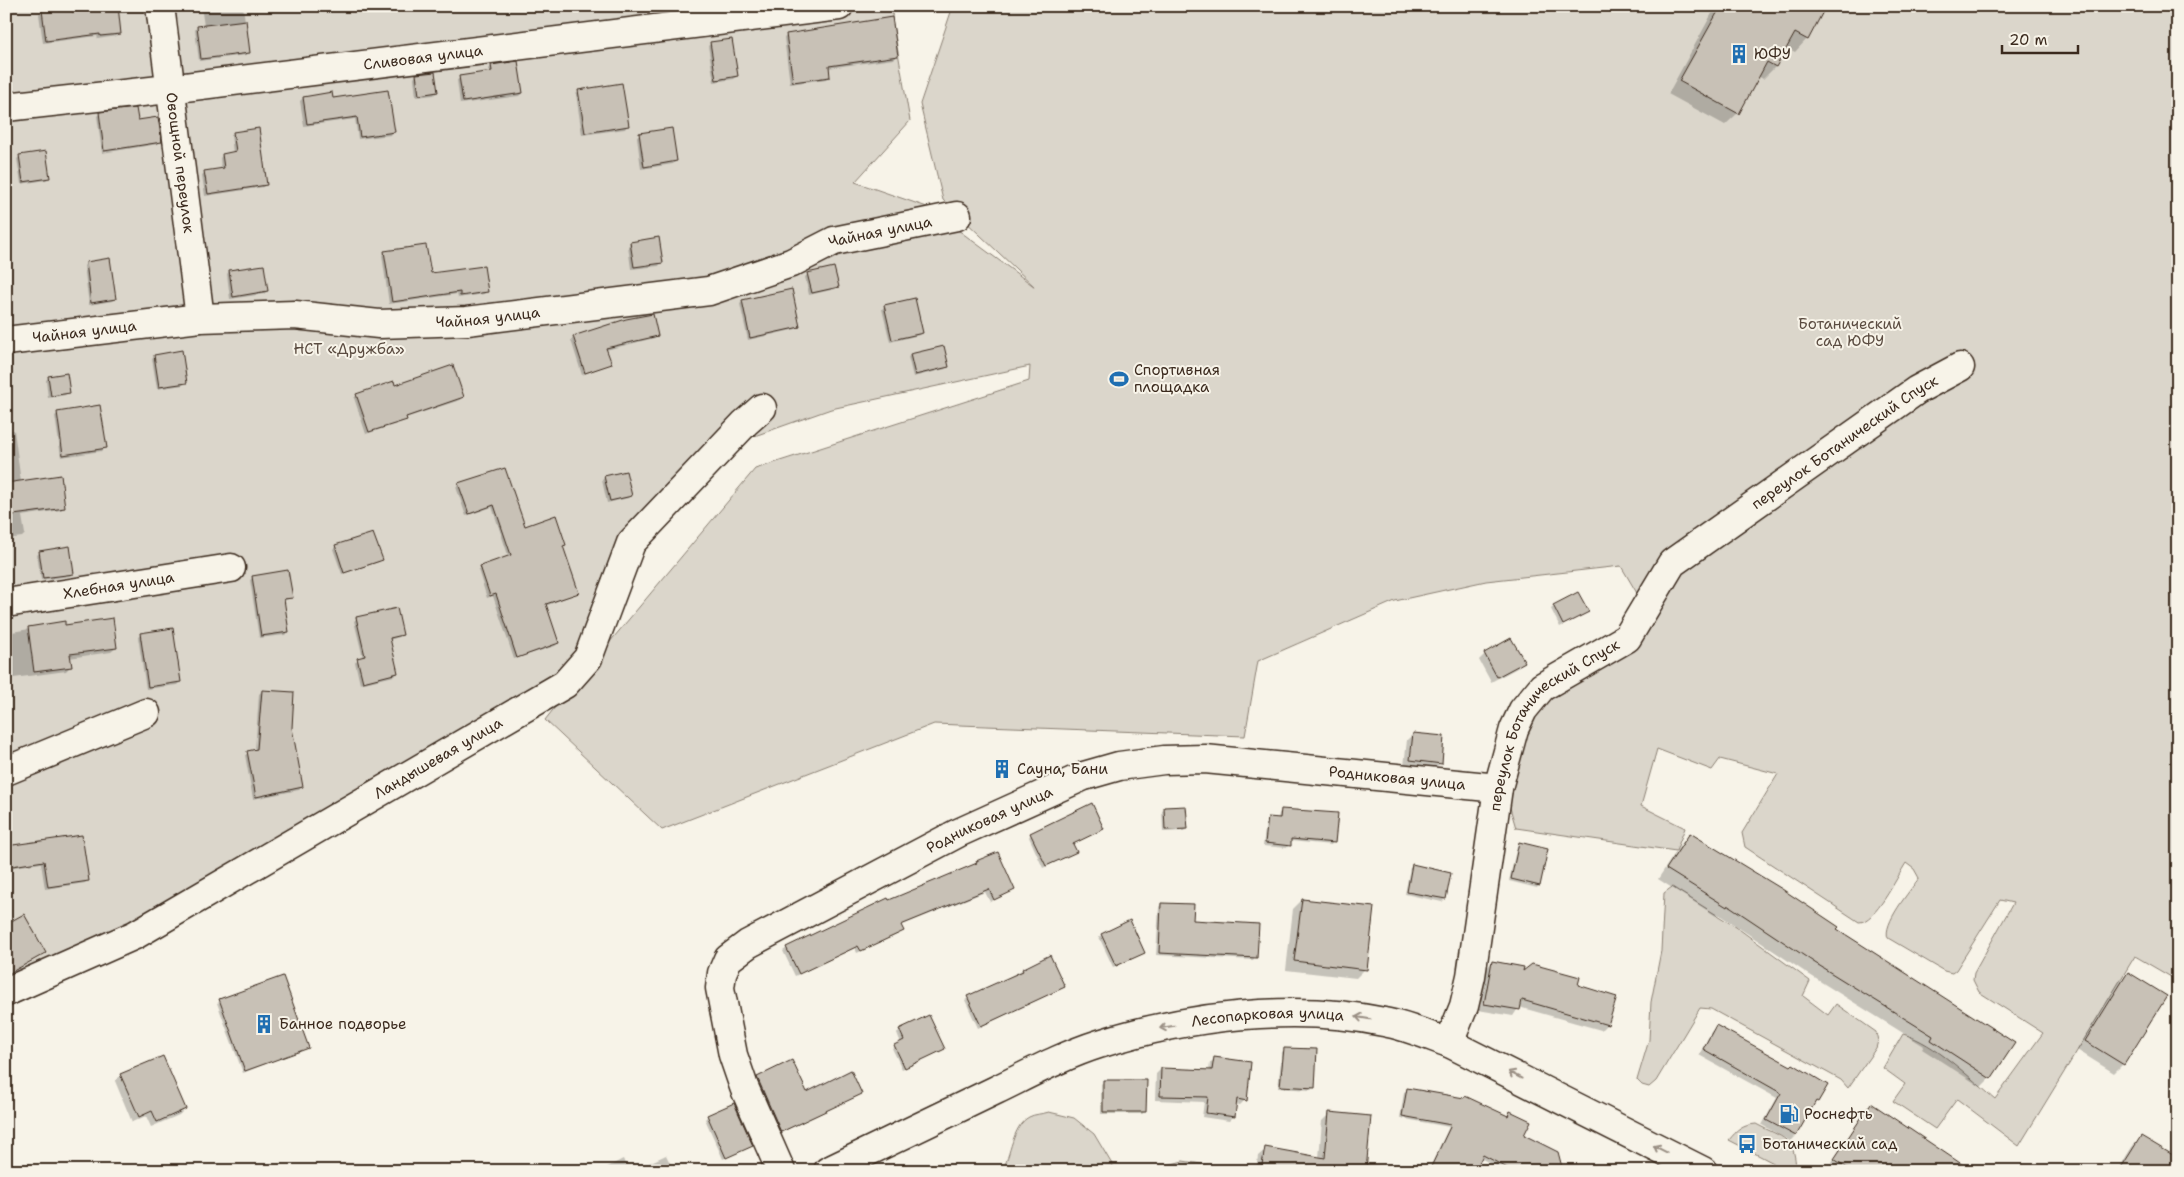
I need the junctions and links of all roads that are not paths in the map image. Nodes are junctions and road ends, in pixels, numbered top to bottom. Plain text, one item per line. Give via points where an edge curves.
1 (160, 6) edge
2 (839, 6) edge
3 (658, 17) edge
4 (169, 89) junction
5 (6, 107) edge
6 (957, 216) dead end
7 (200, 318) junction
8 (6, 342) edge
9 (1960, 367) dead end
10 (762, 408) dead end
11 (231, 568) dead end
12 (6, 603) edge
13 (146, 713) dead end
14 (6, 772) edge
15 (1498, 788) junction
16 (6, 992) edge
17 (1448, 1043) junction
18 (781, 1171) edge
19 (828, 1171) edge
20 (1703, 1171) edge

1 - 4 street, Овощной переулок
2 - 3 street, Сливовая улица
3 - 4 street, Сливовая улица
4 - 5 street, Сливовая улица
4 - 7 street, Овощной переулок
6 - 7 street, Чайная улица via 834,241 791,264 709,291 467,321 379,324 295,316
7 - 8 street, Чайная улица
9 - 15 street, переулок Ботанический Спуск via 1917,390 1672,563 1627,638 1542,687 1523,710 1514,729
10 - 16 street, Ландышевая улица via 630,543 588,658 565,684 135,935
11 - 12 street, Хлебная улица
13 - 14 street
15 - 17 street, переулок Ботанический Спуск via 1471,976 1464,1006
15 - 18 street, Родниковая улица via 1205,759 1119,766 1084,776 958,833 748,944 728,959 720,988 733,1055 744,1088
17 -> 19 street, Лесопарковая улица via 1384,1022 1323,1014 1270,1013 1157,1029 1098,1044
20 -> 17 street, Лесопарковая улица

